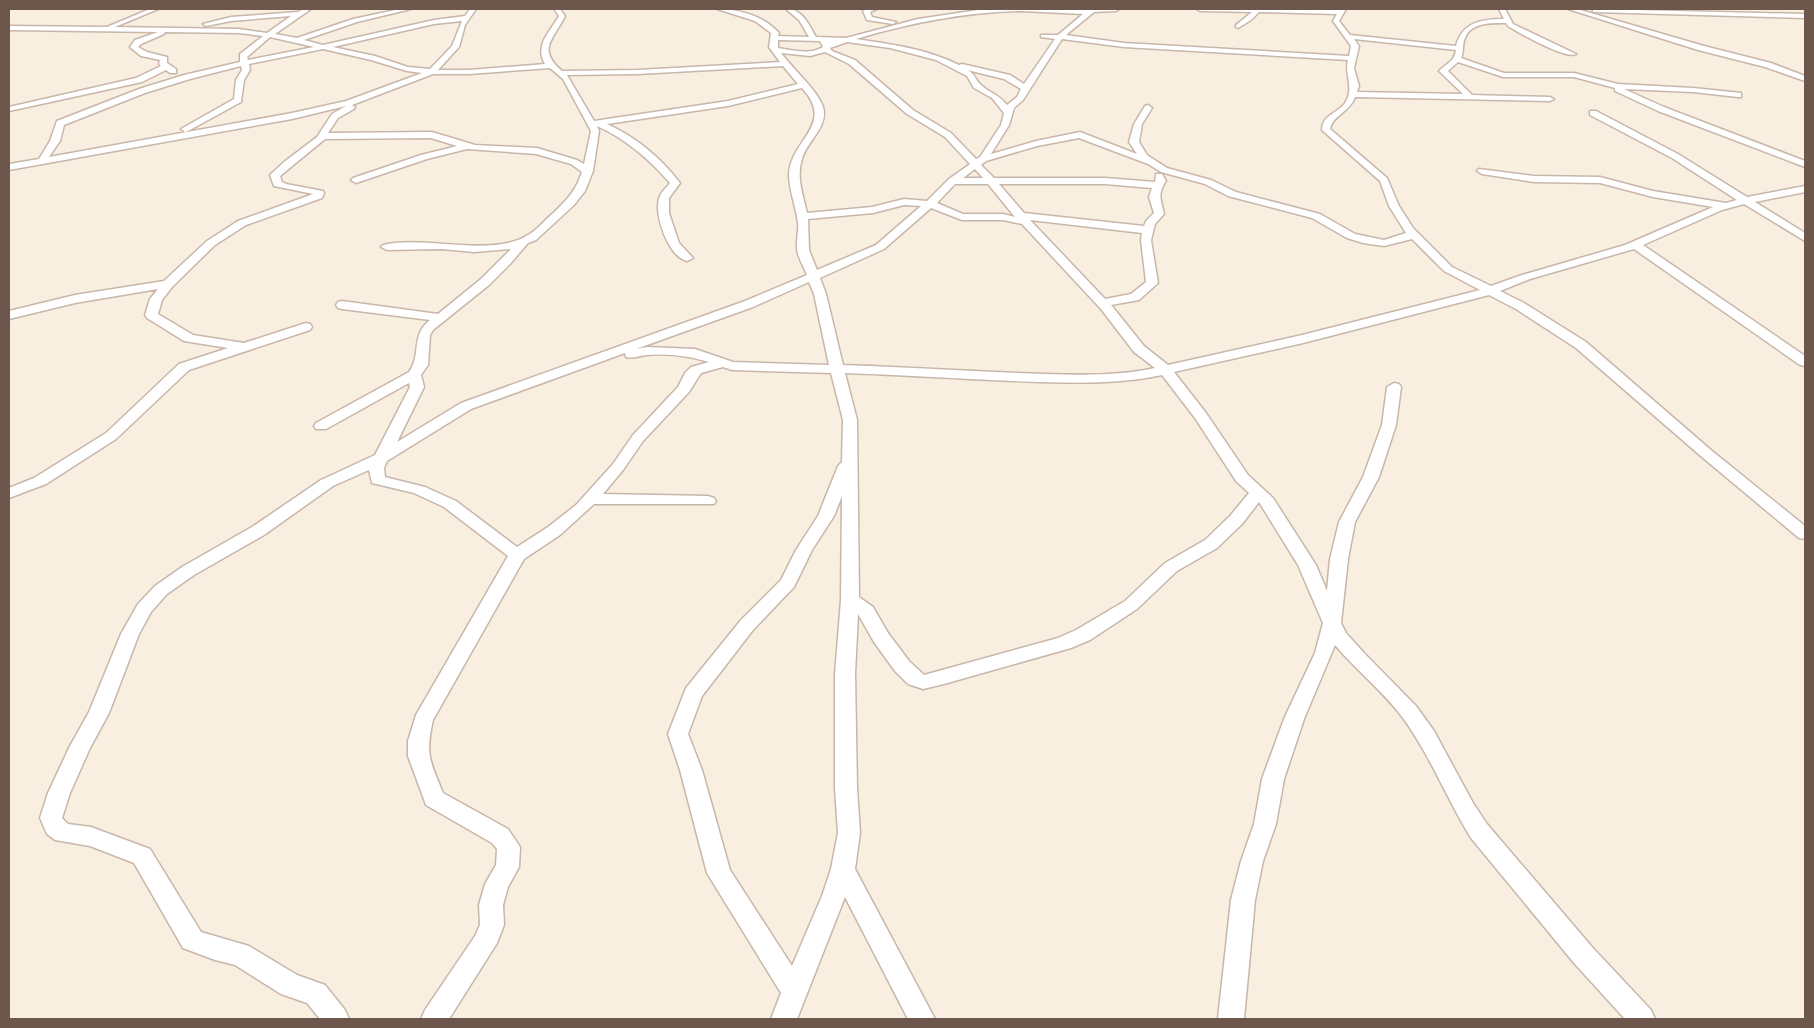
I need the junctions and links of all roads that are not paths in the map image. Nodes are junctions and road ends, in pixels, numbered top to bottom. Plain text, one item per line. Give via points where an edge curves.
1 (155, 9) edge
2 (276, 9) edge
3 (308, 9) edge
4 (408, 9) edge
5 (473, 9) edge
6 (557, 9) edge
7 (720, 9) edge
8 (744, 9) edge
9 (789, 9) edge
10 (874, 9) edge
11 (1116, 9) edge
12 (1200, 9) edge
13 (1284, 9) edge
14 (1502, 9) edge
15 (1571, 9) edge
16 (1091, 10) edge
17 (1259, 10) edge
18 (1293, 10) edge
19 (729, 12) junction
20 (1340, 12) edge
21 (1580, 12) junction
22 (300, 13) junction
23 (282, 15) junction
24 (1805, 16) edge
25 (466, 18) junction
26 (1508, 21) junction
27 (913, 22) junction
28 (1238, 26) dead end
29 (9, 28) edge
30 (106, 29) junction
31 (169, 30) junction
32 (188, 30) junction
33 (271, 34) junction
34 (1043, 36) dead end
35 (1060, 37) junction
36 (1350, 37) junction
37 (774, 38) junction
38 (813, 38) junction
39 (298, 40) junction
40 (846, 40) junction
41 (824, 43) junction
42 (325, 47) junction
43 (1458, 48) junction
44 (776, 50) junction
45 (1572, 54) dead end
46 (1353, 58) junction
47 (1457, 60) junction
48 (245, 63) junction
49 (950, 63) junction
50 (785, 64) junction
51 (551, 66) junction
52 (166, 67) junction
53 (1781, 69) junction
54 (1805, 69) edge
55 (432, 72) junction
56 (561, 72) junction
57 (188, 77) junction
58 (1805, 79) edge
59 (1598, 80) junction
60 (805, 85) junction
61 (1026, 88) junction
62 (1352, 94) junction
63 (370, 95) junction
64 (1738, 95) dead end
65 (1470, 97) junction
66 (1550, 99) dead end
67 (1148, 108) dead end
68 (9, 110) edge
69 (1008, 112) junction
70 (1593, 113) dead end
71 (588, 119) junction
72 (598, 123) junction
73 (174, 136) junction
74 (323, 136) junction
75 (467, 146) junction
76 (42, 161) junction
77 (979, 162) junction
78 (1151, 163) junction
79 (1805, 164) edge
80 (9, 168) edge
81 (588, 171) junction
82 (1482, 171) dead end
83 (356, 180) dead end
84 (952, 181) junction
85 (991, 181) junction
86 (1158, 185) junction
87 (1805, 189) edge
88 (1748, 200) junction
89 (930, 204) junction
90 (1726, 206) junction
91 (803, 216) junction
92 (1023, 219) junction
93 (1147, 230) junction
94 (1413, 235) junction
95 (1805, 238) edge
96 (523, 242) junction
97 (1635, 244) junction
98 (387, 247) dead end
99 (687, 258) dead end
100 (813, 275) junction
101 (168, 284) junction
102 (1490, 291) junction
103 (1102, 303) junction
104 (342, 305) dead end
105 (9, 315) edge
106 (440, 318) junction
107 (306, 327) dead end
108 (244, 347) junction
109 (608, 356) junction
110 (1805, 362) edge
111 (723, 363) junction
112 (836, 368) junction
113 (1165, 370) junction
114 (414, 375) junction
115 (1394, 387) dead end
116 (321, 426) dead end
117 (850, 456) junction
118 (382, 458) junction
119 (9, 493) edge
120 (1258, 493) junction
121 (589, 499) junction
122 (708, 500) dead end
123 (1805, 534) edge
124 (518, 555) junction
125 (850, 600) junction
126 (1332, 623) junction
127 (843, 869) junction
128 (794, 990) junction
129 (336, 1019) edge
130 (434, 1019) edge
131 (784, 1019) edge
132 (922, 1019) edge
133 (1231, 1019) edge
134 (1642, 1019) edge

1 - 30 street
2 - 23 street
3 - 22 street
4 - 39 street via 355,20
5 - 25 street
6 - 51 street via 561,19 544,46 546,60
7 - 19 street
8 - 19 street
9 - 38 street via 799,15
10 - 27 street via 866,11 868,19
11 - 16 street
12 - 17 street
13 - 18 street
14 - 26 street
15 - 21 street
16 - 27 street via 1004,10
16 - 35 street
17 - 18 street
17 - 28 street
18 - 20 street
19 - 37 street via 765,23 775,33
20 - 36 street via 1336,21
21 - 24 street
21 - 53 street
22 - 23 street
22 - 33 street
23 - 32 street via 231,19
25 - 42 street via 434,22
25 - 55 street via 455,47
26 - 43 street via 1472,24 1466,29
26 - 45 street via 1536,39
27 - 40 street
29 - 30 street
30 - 31 street
31 - 32 street
31 - 52 street via 138,42 134,47 164,60
32 - 33 street
33 - 39 street
33 - 48 street via 243,56
34 - 35 street
35 - 46 street via 1124,45
35 - 61 street
36 - 43 street
36 - 46 street via 1356,46
37 - 38 street
37 - 44 street
38 - 41 street
39 - 42 street
40 - 41 street
40 - 49 street via 890,46
41 - 44 street via 816,52
41 - 77 street via 836,56 852,62 910,112 948,135
42 - 48 street
42 - 55 street via 407,69
43 - 47 street via 1460,56
44 - 50 street
46 - 62 street via 1350,68 1355,86
47 - 59 street via 1503,75 1568,74
47 - 65 street via 1443,71
48 - 57 street
48 - 73 street via 238,100
49 - 61 street via 1007,77
49 - 69 street via 970,74 977,86 995,96
50 - 56 street via 638,72
50 - 60 street
51 - 55 street
51 - 56 street
52 - 57 street
52 - 68 street via 139,80
53 - 54 street
53 - 58 street
55 - 63 street
56 - 71 street
57 - 76 street via 60,123 55,141
59 - 64 street via 1618,86
59 - 79 street via 1661,109
60 - 72 street via 755,98
60 - 91 street via 821,117 795,167 796,194
61 - 69 street
62 - 65 street
62 - 94 street via 1348,105 1328,123 1326,130 1384,180 1394,206
63 - 73 street via 292,116
63 - 74 street via 335,116
65 - 66 street
67 - 78 street via 1138,124 1134,142
69 - 77 street via 1005,125
70 - 88 street via 1675,156
71 - 72 street
71 - 81 street via 595,131
72 - 99 street via 635,142 653,156 675,183 663,201 665,214 672,242
73 - 76 street
74 - 75 street via 426,134
74 - 101 street via 275,175 278,184 286,188 314,191 319,193 318,196 242,223 211,244
75 - 81 street via 537,151 574,162
75 - 83 street
76 - 80 street
77 - 78 street via 1036,144 1080,135
77 - 84 street
77 - 85 street
78 - 86 street via 1161,181
78 - 94 street via 1164,170 1208,182 1232,194 1316,216 1351,236 1367,241 1384,243
81 - 96 street via 585,182 570,203 538,233
82 - 90 street via 1534,179 1600,180 1653,194
84 - 85 street
84 - 89 street
85 - 86 street via 1105,181
85 - 92 street
86 - 93 street via 1153,197 1159,214
87 - 88 street
88 - 90 street
88 - 95 street
89 - 91 street via 904,202 873,210
89 - 92 street via 962,217
89 - 100 street via 880,247
90 - 97 street
91 - 100 street via 803,250
92 - 93 street
92 - 103 street
93 - 103 street via 1146,252 1152,283 1136,297
94 - 102 street via 1448,268
96 - 98 street via 496,248
96 - 106 street via 485,282
97 - 102 street
97 - 110 street
100 - 109 street via 749,304
100 - 112 street
101 - 105 street via 75,299
101 - 108 street via 156,299 152,315 156,319 189,338
102 - 113 street
102 - 123 street via 1581,345
103 - 113 street via 1139,349
104 - 106 street
106 - 114 street via 424,335 423,361
107 - 108 street
108 - 119 street via 184,367 111,436 40,481
109 - 111 street via 670,351 695,353
109 - 118 street via 466,406
111 - 112 street
111 - 121 street via 696,370 690,376 684,389 638,438 618,467
112 - 113 street via 1095,379
112 - 117 street via 850,420
113 - 120 street via 1201,416 1242,478
114 - 116 street
114 - 118 street via 417,387
115 - 126 street via 1389,424 1371,477 1347,522
117 - 125 street
117 - 128 street via 826,516 788,583 747,625 693,693 678,734 719,873
118 - 124 street via 376,468 378,480 419,490 450,504
118 - 129 street via 327,483 258,531 188,571 161,590 144,608 130,634 99,713 59,793 51,818 63,833 91,837 142,856 192,940 240,954 290,985 316,994
120 - 125 street via 1211,544 1171,567 1131,605 1083,635 944,677 924,682 915,679 881,637 867,611
120 - 126 street via 1267,501 1307,565
121 - 122 street
121 - 124 street via 554,531
124 - 130 street via 423,720 418,741 418,756 434,799 500,836 509,847 507,866 491,905 492,925 485,943
125 - 127 street via 845,674 849,833
126 - 133 street via 1324,653 1294,719 1273,779 1266,824 1252,861 1243,900
126 - 134 street via 1339,637 1408,711 1427,737 1479,831 1583,956
127 - 128 street
127 - 132 street
128 - 131 street

